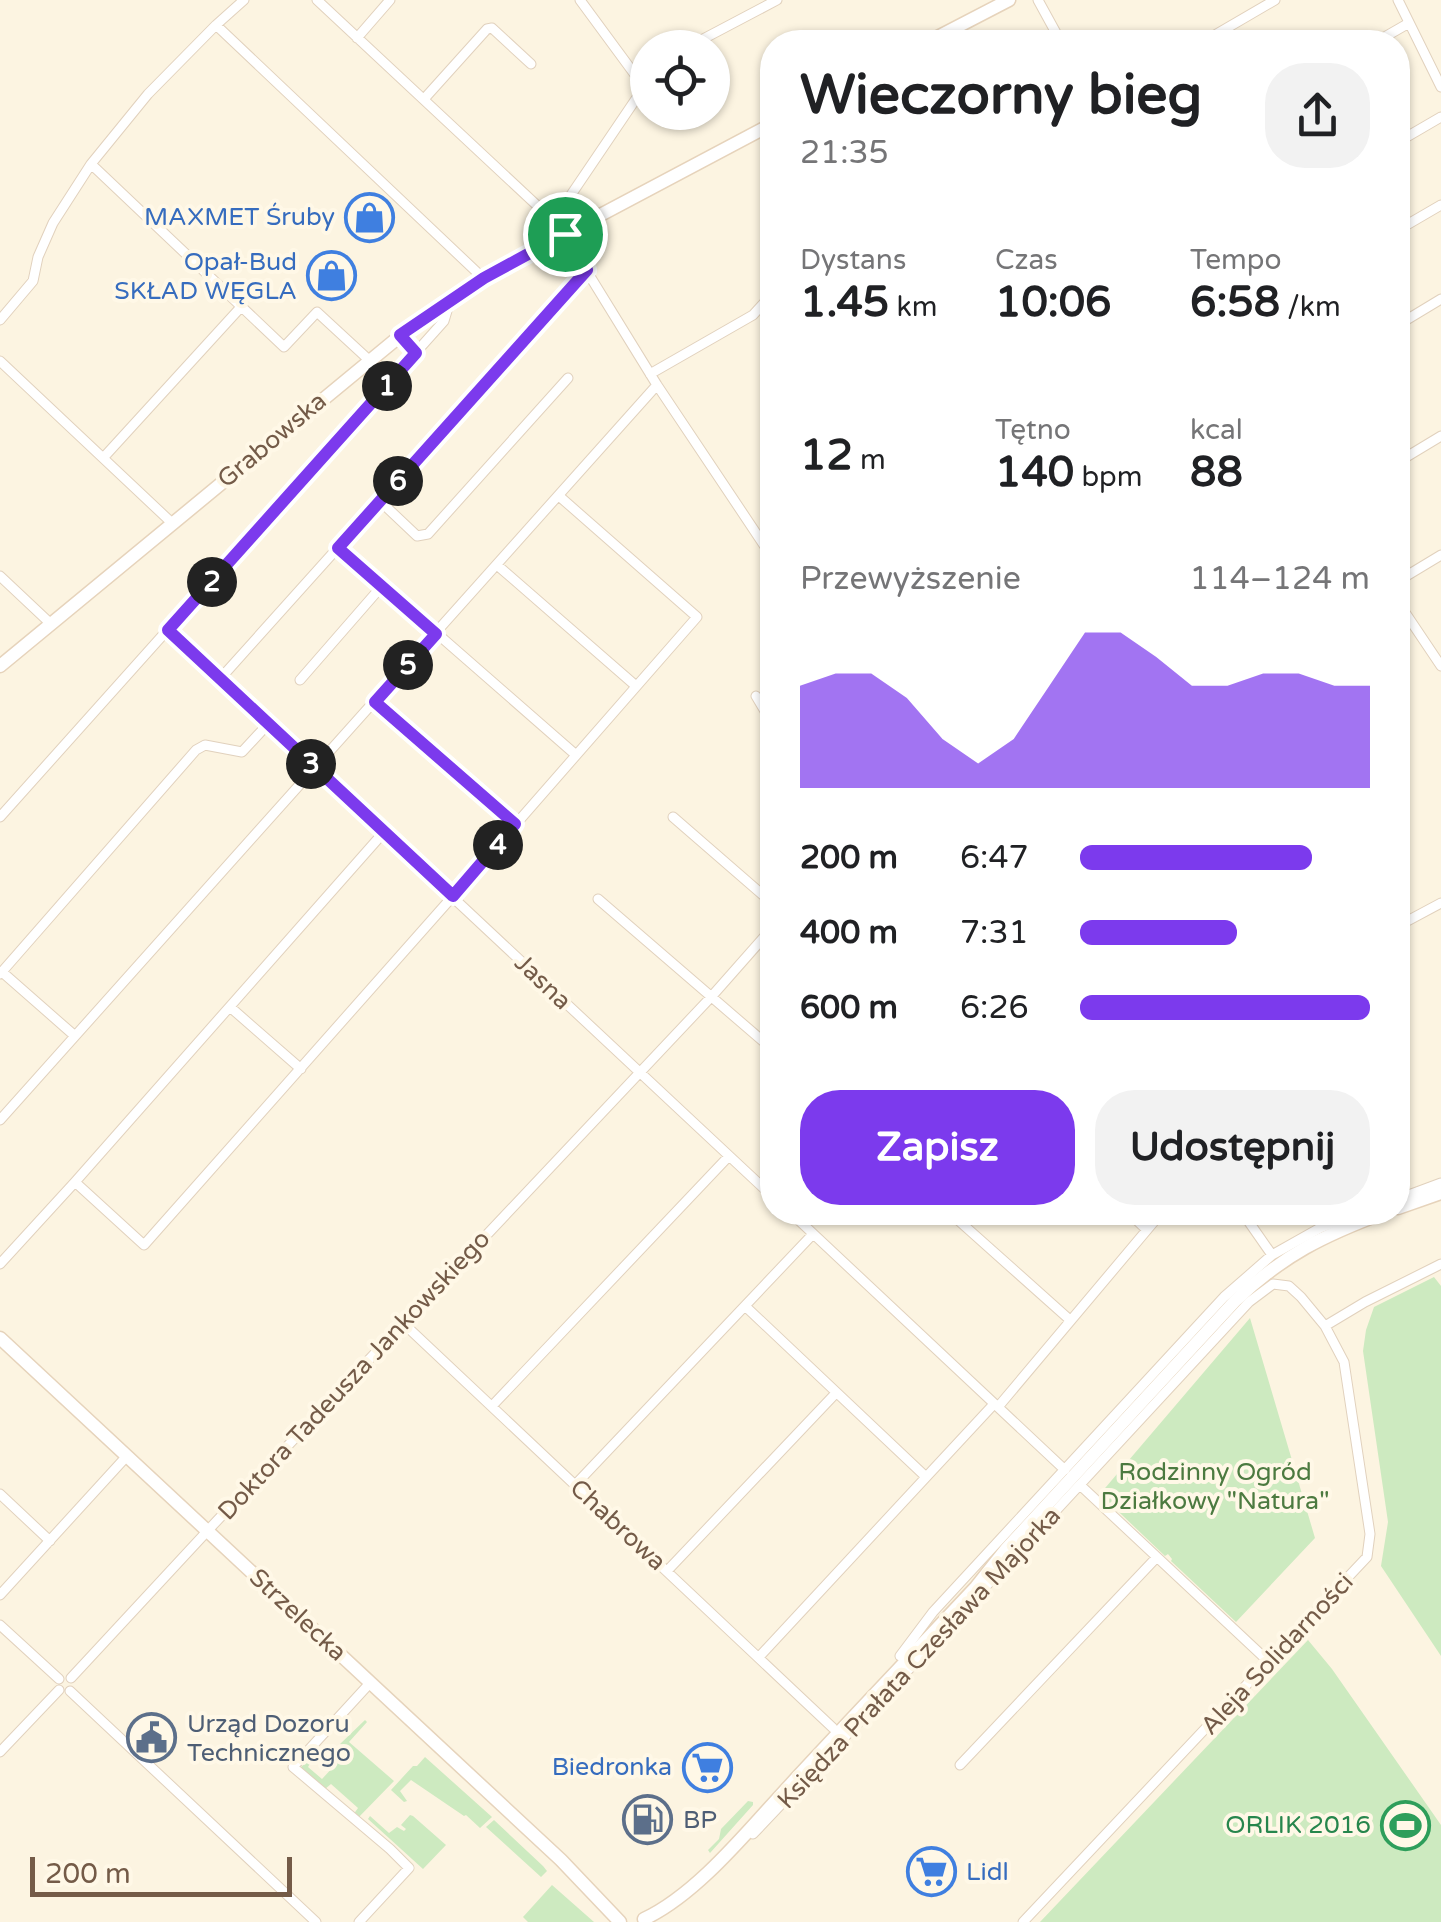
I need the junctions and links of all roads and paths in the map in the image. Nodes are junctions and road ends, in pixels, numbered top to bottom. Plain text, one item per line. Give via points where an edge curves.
1 (244, 0) edge
2 (317, 0) edge
3 (390, 0) edge
4 (580, 0) edge
5 (747, 0) edge
6 (777, 0) edge
7 (1008, 0) edge
8 (1038, 0) edge
9 (1275, 0) edge
10 (1403, 2) edge
11 (753, 12) junction
12 (1410, 24) junction
13 (216, 25) junction
14 (720, 30) edge
15 (951, 30) edge
16 (1054, 30) edge
17 (1224, 30) edge
18 (1399, 30) edge
19 (357, 38) junction
20 (531, 64) dead end
21 (630, 64) edge
22 (1440, 82) edge
23 (424, 99) junction
24 (630, 108) edge
25 (1441, 117) edge
26 (760, 130) edge
27 (1410, 135) edge
28 (91, 164) junction
29 (1441, 205) edge
30 (554, 220) junction
31 (1410, 223) edge
32 (565, 234) junction
33 (587, 270) junction
34 (484, 278) junction
35 (1441, 299) edge
36 (444, 303) junction
37 (241, 307) junction
38 (760, 307) edge
39 (1410, 318) edge
40 (0, 320) edge
41 (400, 335) junction
42 (416, 353) junction
43 (0, 360) edge
44 (369, 360) junction
45 (650, 374) junction
46 (568, 378) dead end
47 (657, 384) junction
48 (1441, 436) edge
49 (1410, 455) edge
50 (104, 457) junction
51 (558, 496) junction
52 (380, 501) junction
53 (172, 523) junction
54 (760, 539) edge
55 (338, 548) junction
56 (1441, 555) edge
57 (497, 565) junction
58 (1410, 574) edge
59 (0, 576) edge
60 (381, 587) junction
61 (1410, 620) edge
62 (50, 624) junction
63 (168, 630) junction
64 (436, 634) junction
65 (0, 666) edge
66 (1441, 666) edge
67 (220, 679) junction
68 (300, 680) dead end
69 (636, 686) junction
70 (756, 696) dead end
71 (375, 702) junction
72 (760, 702) edge
73 (268, 724) junction
74 (576, 755) junction
75 (315, 768) junction
76 (0, 816) edge
77 (673, 817) dead end
78 (515, 824) junction
79 (384, 832) junction
80 (760, 893) edge
81 (453, 896) junction
82 (598, 899) dead end
83 (1441, 903) edge
84 (1410, 920) edge
85 (760, 942) edge
86 (1, 973) edge
87 (712, 996) junction
88 (230, 1007) junction
89 (75, 1036) junction
90 (760, 1038) edge
91 (301, 1068) junction
92 (640, 1073) junction
93 (0, 1120) edge
94 (729, 1156) junction
95 (76, 1182) junction
96 (1441, 1183) edge
97 (760, 1185) edge
98 (1441, 1193) edge
99 (1410, 1195) edge
100 (1410, 1204) edge
101 (803, 1225) edge
102 (964, 1225) edge
103 (1142, 1225) edge
104 (1152, 1225) edge
105 (1250, 1225) edge
106 (1328, 1225) edge
107 (1354, 1225) edge
108 (1148, 1230) junction
109 (812, 1234) junction
110 (1272, 1262) junction
111 (0, 1264) edge
112 (1441, 1264) edge
113 (1284, 1284) joint
114 (745, 1306) junction
115 (1070, 1320) junction
116 (403, 1323) junction
117 (1325, 1326) junction
118 (0, 1338) edge
119 (836, 1393) junction
120 (492, 1406) junction
121 (996, 1406) junction
122 (126, 1457) junction
123 (1065, 1470) junction
124 (926, 1476) junction
125 (575, 1485) junction
126 (1080, 1486) junction
127 (0, 1494) edge
128 (207, 1531) junction
129 (50, 1540) junction
130 (1007, 1548) junction
131 (1156, 1557) junction
132 (667, 1571) junction
133 (0, 1596) edge
134 (0, 1625) edge
135 (900, 1656) junction
136 (759, 1657) junction
137 (1269, 1662) junction
138 (370, 1682) junction
139 (65, 1684) junction
140 (834, 1728) junction
141 (0, 1752) edge
142 (960, 1764) dead end
143 (718, 1861) junction
144 (595, 1894) junction
145 (681, 1895) junction
146 (640, 1921) edge
147 (316, 1922) edge
148 (359, 1922) edge
149 (620, 1922) edge
150 (660, 1922) edge
151 (1023, 1922) edge

1 - 13 street
2 - 19 street
3 - 19 street
4 - 21 street
5 - 11 street
6 - 11 street
7 - 15 street
8 - 16 street
9 - 17 street
10 - 12 street
11 - 14 street
12 - 18 street
12 - 22 street
13 - 28 street
13 - 34 street
19 - 23 street
20 - 23 street via 487,28
23 - 30 street
24 - 30 street
25 - 27 street
26 - 32 street, Grabowska
28 - 37 street
28 - 40 street via 53,223 33,281
29 - 31 street
30 - 32 street
32 - 33 street
32 - 34 street, Grabowska
33 - 45 street
33 - 52 street
34 - 36 street, Grabowska
35 - 39 street
36 - 41 street, Grabowska
36 - 42 street via 444,321
37 - 44 street via 284,347 317,312
37 - 50 street
38 - 45 street
41 - 42 street
41 - 44 street, Grabowska
42 - 63 street
43 - 50 street
44 - 53 street, Grabowska
45 - 47 street
46 - 52 street via 428,534 418,536
47 - 51 street
47 - 54 street
48 - 49 street
50 - 53 street
51 - 57 street
51 - 69 street via 697,616
52 - 55 street
53 - 62 street, Grabowska
55 - 60 street
55 - 67 street
56 - 58 street
57 - 64 street
57 - 69 street
59 - 62 street
60 - 64 street
60 - 68 street
61 - 66 street
62 - 65 street, Grabowska
63 - 67 street, Jasna
63 - 76 street
64 - 71 street
64 - 74 street
67 - 73 street, Jasna
69 - 74 street
70 - 72 street
71 - 75 street
71 - 78 street
73 - 75 street, Jasna
73 - 86 street via 242,752 196,750
74 - 78 street
75 - 79 street, Jasna
75 - 89 street
77 - 80 street
78 - 81 street
79 - 81 street, Jasna
79 - 88 street
81 - 91 street
81 - 92 street, Jasna
82 - 87 street
83 - 84 street
85 - 87 street, Doktora Tadeusza Jankowskiego
86 - 89 street
87 - 90 street
87 - 92 street, Doktora Tadeusza Jankowskiego
88 - 91 street
88 - 95 street
89 - 93 street
91 - 95 street via 144,1245
92 - 94 street, Jasna
92 - 116 street, Doktora Tadeusza Jankowskiego
94 - 97 street, Jasna
94 - 120 street
95 - 111 street
96 - 99 street
98 - 100 street
101 - 109 street
102 - 115 street
103 - 108 street
104 - 108 street
105 - 110 street
106 - 110 street
107 - 110 street
108 - 115 street
109 - 114 street
109 - 121 street
110 - 123 street, Księdza Prałata Czesława Majorka via 1224,1297
110 - 130 street, Księdza Prałata Czesława Majorka
112 - 117 street
113 - 117 street, Aleja Solidarności
113 - 126 street, Księdza Prałata Czesława Majorka via 1268,1286 1249,1302
114 - 119 street
114 - 125 street
115 - 121 street
116 - 120 street, Chabrowa
116 - 128 street, Doktora Tadeusza Jankowskiego
117 - 137 street, Aleja Solidarności via 1344,1362 1369,1550
118 - 122 street, Strzelecka
119 - 124 street
119 - 132 street
120 - 125 street, Chabrowa
121 - 123 street
121 - 124 street
122 - 128 street, Strzelecka
122 - 129 street
123 - 135 street, Księdza Prałata Czesława Majorka
124 - 136 street
125 - 132 street, Chabrowa
126 - 131 street
126 - 143 street, Księdza Prałata Czesława Majorka via 764,1823
127 - 129 street
128 - 138 street, Strzelecka
128 - 139 street, Doktora Tadeusza Jankowskiego
129 - 133 street
130 - 135 street, Księdza Prałata Czesława Majorka
130 - 143 street, Księdza Prałata Czesława Majorka
131 - 137 street
131 - 142 street
132 - 136 street, Chabrowa
134 - 139 street
135 - 140 street, Księdza Prałata Czesława Majorka
136 - 140 street, Chabrowa
137 - 151 street, Aleja Solidarności
138 - 144 street, Strzelecka
138 - 148 street via 294,1767 409,1868
139 - 141 street, Doktora Tadeusza Jankowskiego
139 - 147 street
140 - 143 street, Księdza Prałata Czesława Majorka via 736,1832
143 - 145 street, Księdza Prałata Czesława Majorka
144 - 146 street, Strzelecka
144 - 149 street, Strzelecka
145 - 146 street, Księdza Prałata Czesława Majorka
145 - 150 street, Księdza Prałata Czesława Majorka

